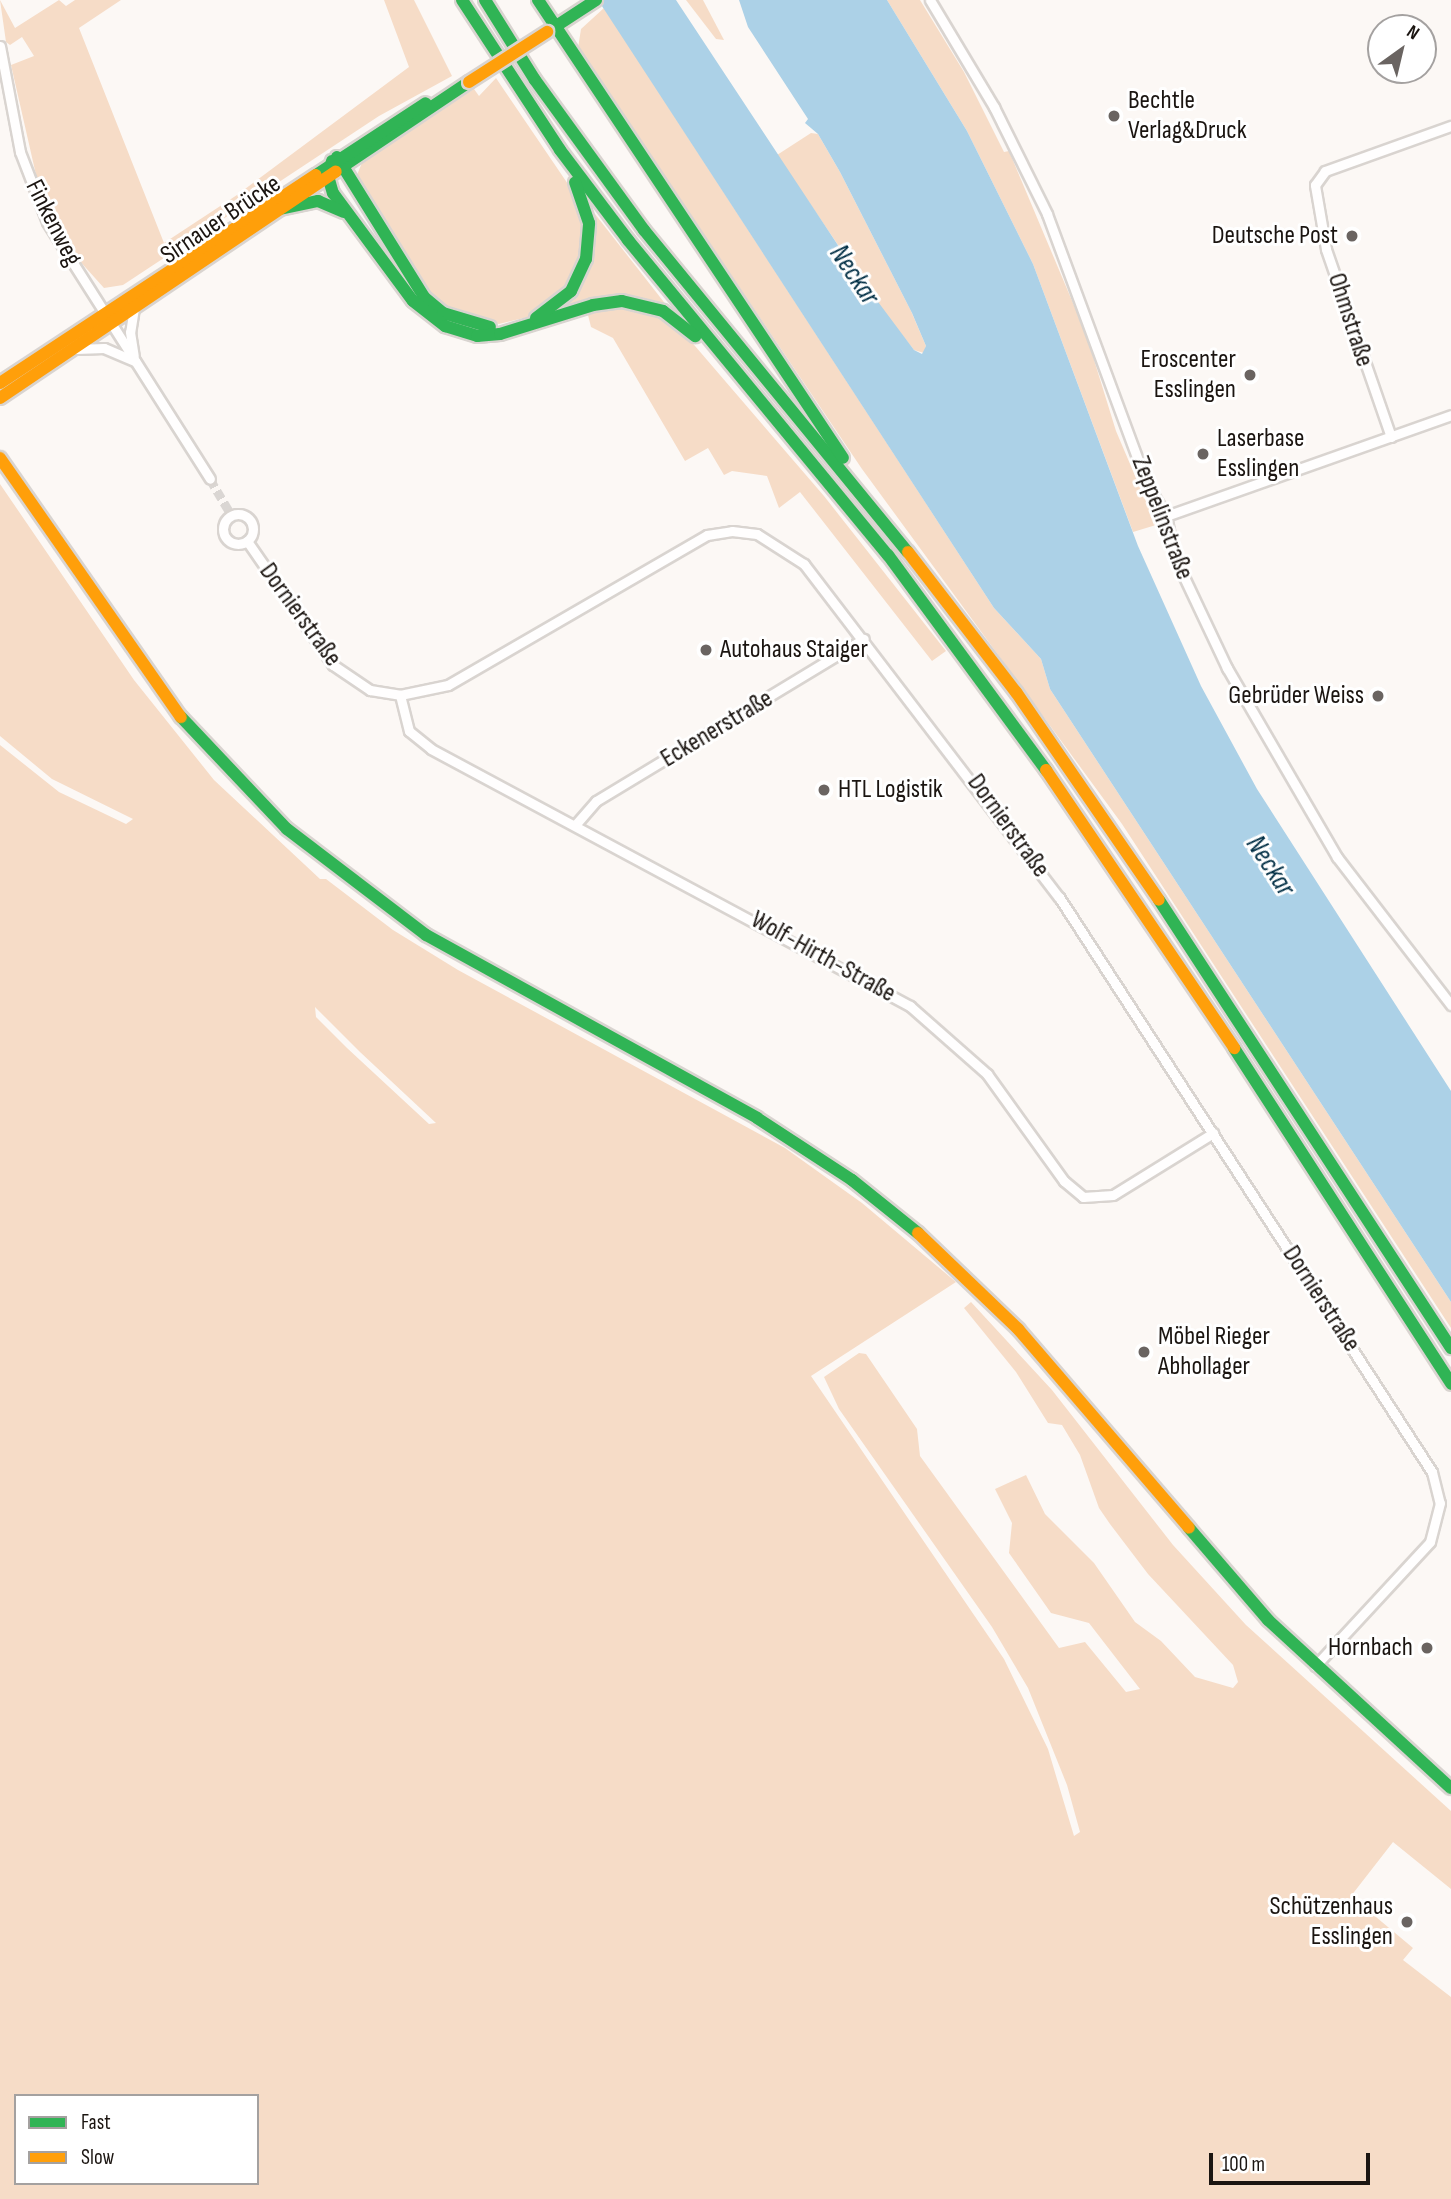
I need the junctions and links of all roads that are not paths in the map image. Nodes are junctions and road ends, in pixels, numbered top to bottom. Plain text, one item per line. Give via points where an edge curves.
1 (462, 0) edge
2 (485, 0) edge
3 (538, 0) edge
4 (596, 0) edge
5 (930, 0) edge
6 (551, 29) junction
7 (0, 46) edge
8 (1451, 126) edge
9 (560, 150) junction
10 (337, 162) junction
11 (328, 176) junction
12 (280, 209) junction
13 (351, 217) junction
14 (134, 306) junction
15 (107, 316) junction
16 (69, 350) junction
17 (135, 361) junction
18 (728, 363) junction
19 (1, 395) edge
20 (1451, 415) edge
21 (1391, 437) junction
22 (0, 458) edge
23 (210, 479) tunnel mouth
24 (858, 487) junction
25 (1166, 516) junction
26 (247, 541) dead end
27 (864, 639) junction
28 (400, 695) junction
29 (576, 824) junction
30 (1451, 1005) edge
31 (1213, 1133) junction
32 (1451, 1348) edge
33 (1451, 1384) edge
34 (1315, 1666) junction
35 (1451, 1788) edge

1 - 9 main road
2 - 24 main road via 543,91 630,212
3 - 6 main road
4 - 6 main road, Sirnauer Brücke
5 - 25 street, Zeppelinstraße via 1038,195 1088,317 1147,484
6 - 10 main road, Sirnauer Brücke, bridge via 470,82 406,114
6 - 24 main road via 825,426
7 - 15 street, Finkenweg via 30,184 56,238
8 - 21 street, Ohmstraße via 1325,171 1315,185 1326,249
9 - 10 main road via 589,223 582,270 554,307 531,320 496,328 452,317 424,297
9 - 18 main road
10 - 11 main road
10 - 15 main road, Sirnauer Brücke
11 - 12 main road, Sirnauer Brücke
11 - 13 main road via 333,193
12 - 13 main road via 318,201
12 - 14 main road, Sirnauer Brücke
13 - 18 main road via 412,301 457,331 500,334 593,305 632,301 672,317
14 - 15 main road, Sirnauer Brücke
14 - 17 street via 130,332
15 - 16 main road, Sirnauer Brücke
15 - 17 street
15 - 19 main road, Sirnauer Brücke
16 - 17 street via 104,348
16 - 19 main road, Sirnauer Brücke
17 - 23 street
18 - 33 main road via 888,555 1052,776
20 - 21 street
21 - 25 street
22 - 34 main road via 158,690 228,772 287,829 426,935 757,1118 881,1202 944,1255 1018,1329 1206,1553
24 - 32 main road via 969,629 1091,799
25 - 30 street, Zeppelinstraße via 1175,558 1227,668 1284,771 1340,861
26 - 28 street, Dornierstraße via 333,665 370,690
27 - 28 street, Dornierstraße via 796,557 757,534 723,531 689,543 448,685
27 - 29 street, Eckenerstraße via 596,801
27 - 31 street, Dornierstraße via 1040,870
28 - 29 street, Wolf-Hirth-Straße via 408,729 428,747
29 - 31 street, Wolf-Hirth-Straße via 910,1006 987,1074 1064,1181 1083,1197 1113,1195
31 - 34 street, Dornierstraße via 1419,1447 1438,1487 1439,1512 1430,1542
34 - 35 main road

